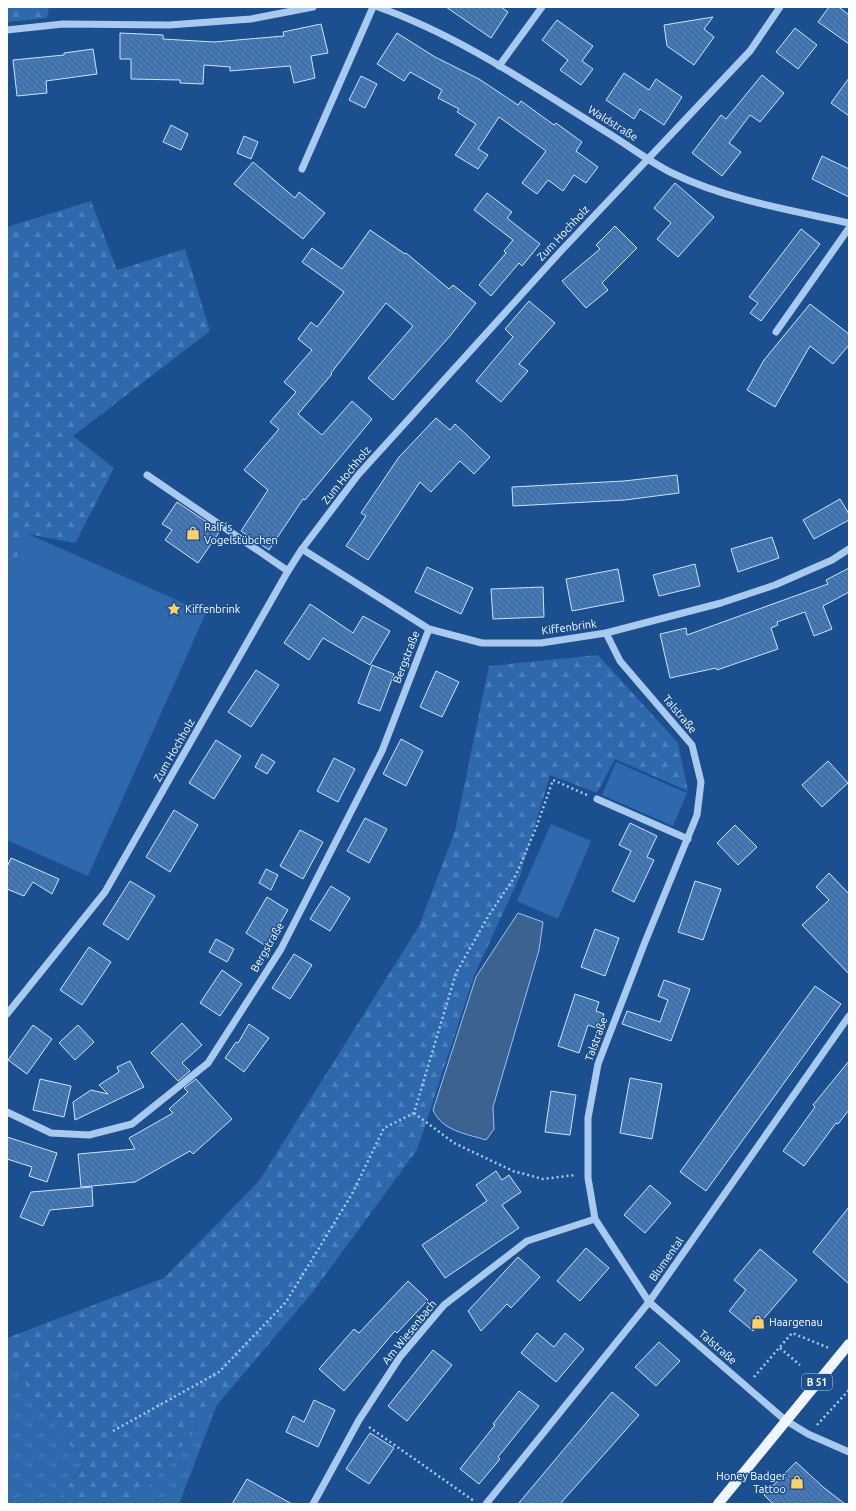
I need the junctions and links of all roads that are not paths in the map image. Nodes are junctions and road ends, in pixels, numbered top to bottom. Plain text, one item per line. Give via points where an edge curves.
1 (313, 7) edge
2 (372, 7) edge
3 (378, 7) edge
4 (542, 7) edge
5 (780, 7) edge
6 (7, 30) edge
7 (499, 66) junction
8 (648, 158) junction
9 (302, 169) dead end
10 (849, 223) edge
11 (849, 228) edge
12 (776, 332) dead end
13 (147, 475) dead end
14 (302, 549) junction
15 (849, 549) edge
16 (288, 571) junction
17 (428, 629) junction
18 (606, 633) junction
19 (597, 799) road end
20 (688, 839) junction
21 (7, 1014) edge
22 (849, 1016) edge
23 (7, 1112) edge
24 (595, 1219) junction
25 (649, 1302) junction
26 (849, 1344) edge
27 (785, 1420) junction
28 (849, 1452) edge
29 (313, 1504) edge
30 (486, 1504) edge
31 (718, 1504) edge

1 - 6 street via 251,19 169,25 63,24
2 - 9 street
3 - 7 street, Waldstraße via 430,28
4 - 7 street
5 - 8 street, Zum Hochholz via 750,51
7 - 8 street, Waldstraße
8 - 10 street, Waldstraße via 670,172 712,190 740,199
8 - 14 street, Zum Hochholz via 358,475
11 - 12 street
13 - 16 street
14 - 16 street, Zum Hochholz
14 - 17 street, Kiffenbrink
15 - 18 street, Kiffenbrink via 832,560 775,585 721,603
16 - 21 street, Zum Hochholz via 105,892
17 - 18 street, Kiffenbrink via 482,644 541,643
17 - 23 street, Bergstraße via 382,751 281,949 208,1063 132,1124 89,1135 51,1133
18 - 20 street, Talstraße via 620,661 692,745 701,782 697,815
19 - 20 street
20 - 24 street, Talstraße via 598,1064 588,1118 588,1174
22 - 25 street, Blumental
24 - 25 street, Talstraße
24 - 29 street, Am Wiesenbach via 527,1241 444,1305 400,1357 359,1420
25 - 27 street, Talstraße
25 - 30 street, Blumental
26 - 27 main road, B 51
27 - 28 street, Talstraße via 808,1434
27 - 31 main road, B 51

